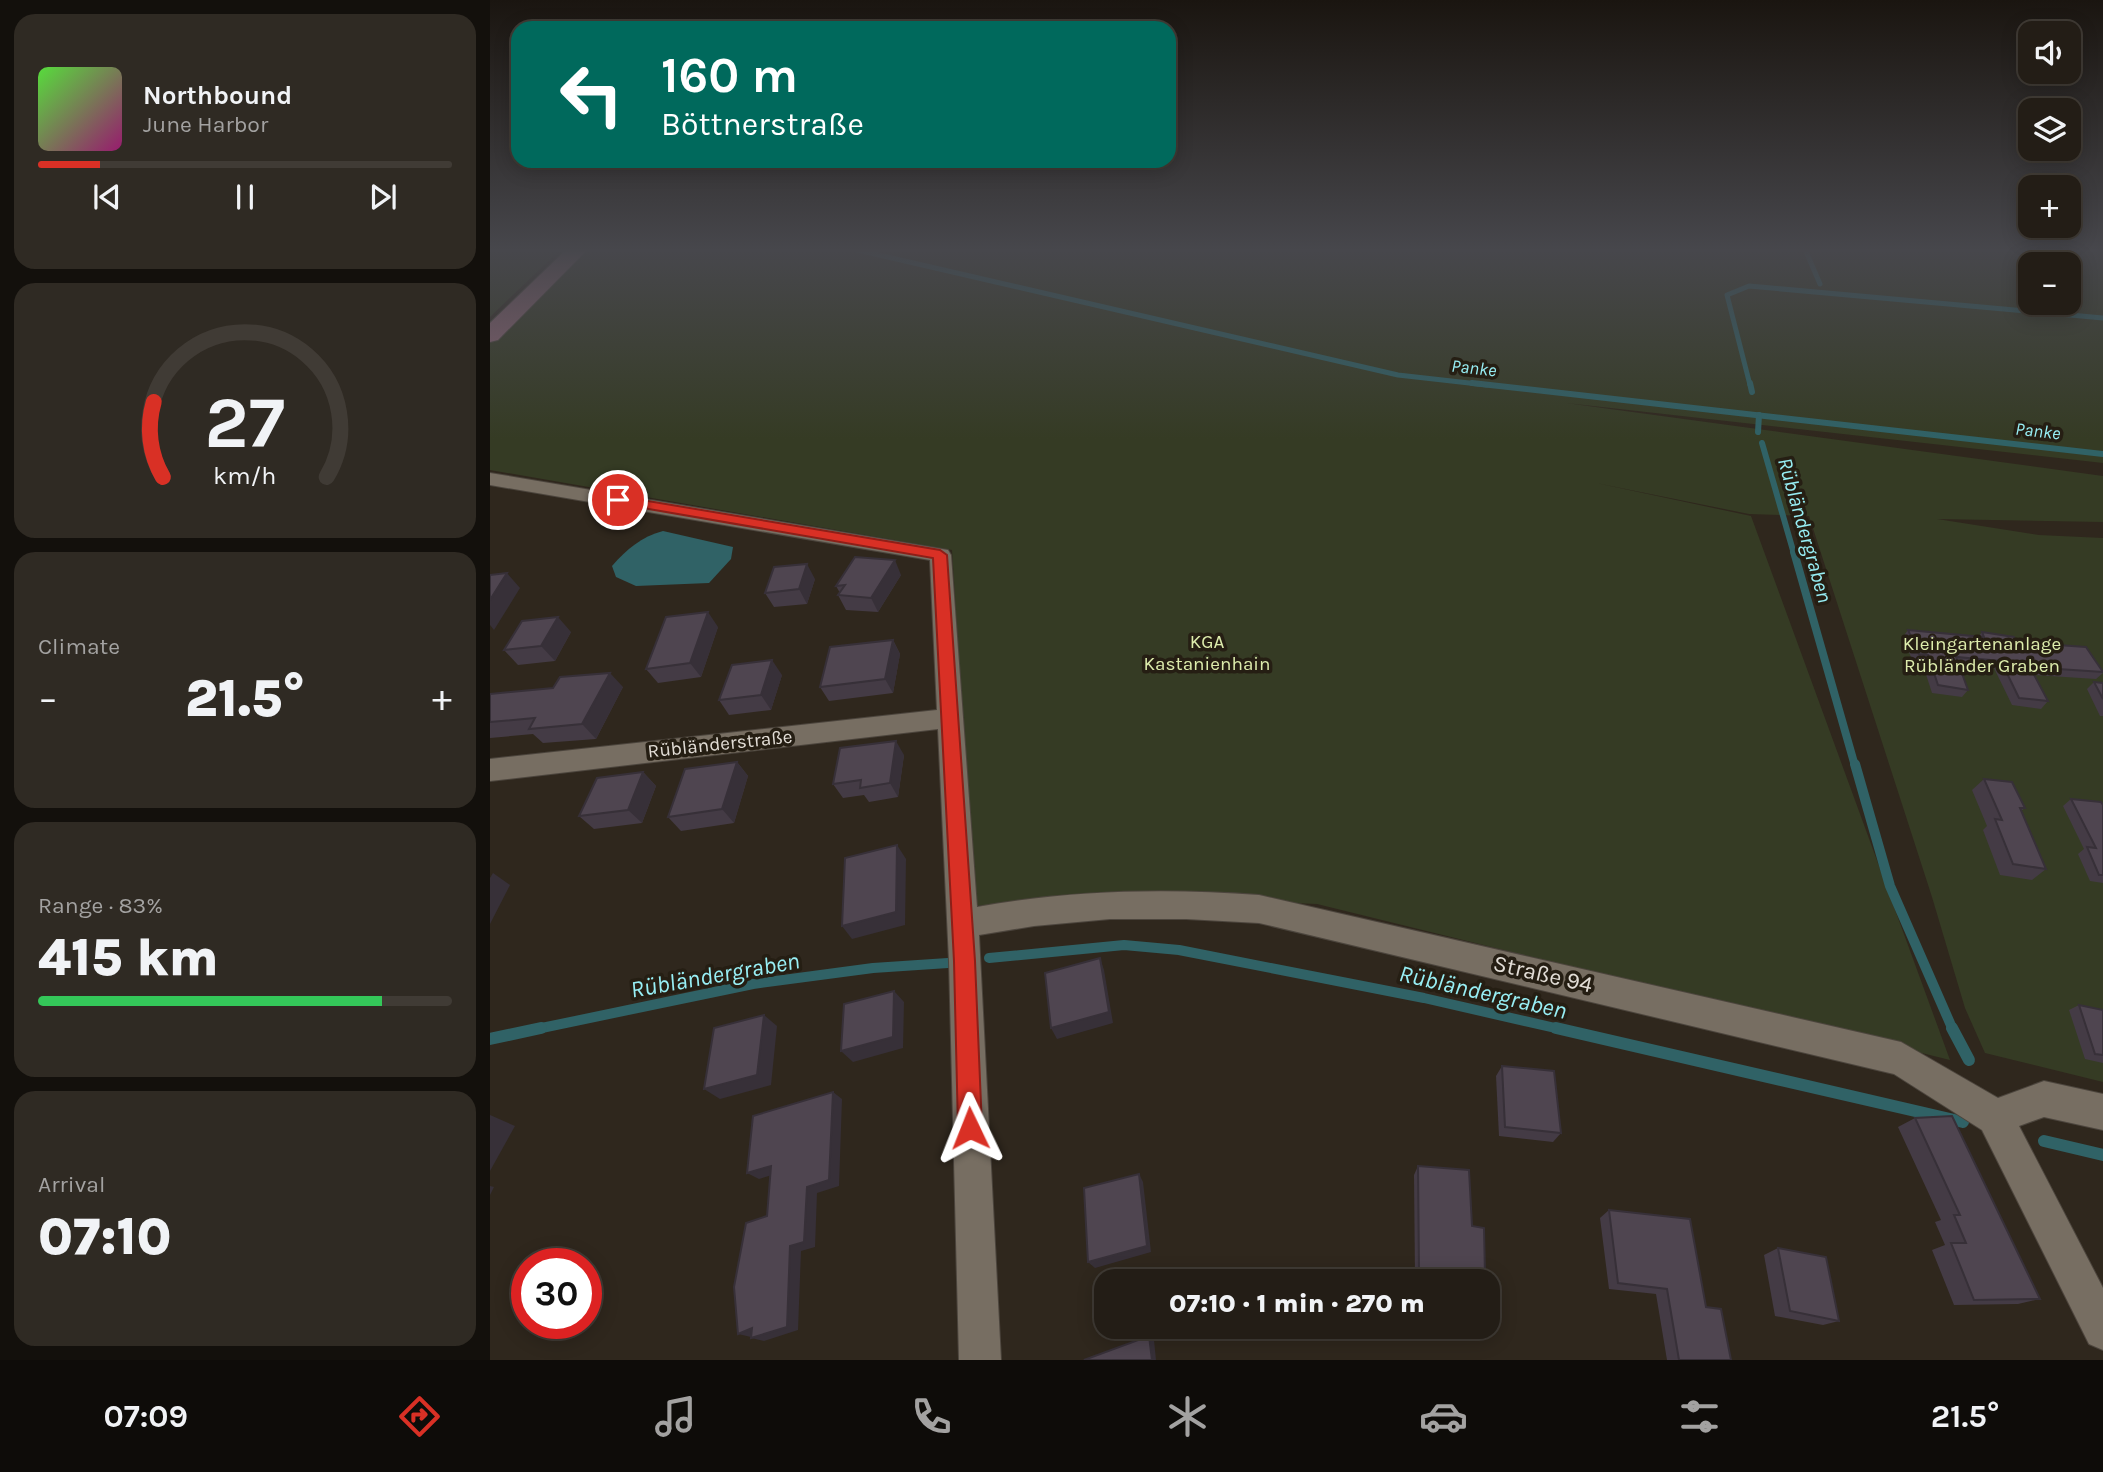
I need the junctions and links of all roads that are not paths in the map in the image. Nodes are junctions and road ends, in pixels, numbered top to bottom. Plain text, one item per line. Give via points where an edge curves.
1 (513, 312) edge
2 (490, 335) edge
3 (490, 479) edge
4 (950, 718) junction
5 (490, 770) edge
6 (962, 924) junction
7 (2103, 1112) edge
8 (1995, 1116) junction
9 (2103, 1330) edge
10 (980, 1360) edge

1 - 2 main road
3 - 4 street via 940,555
4 - 5 street, Rübländerstraße
4 - 6 street
6 - 8 street, Straße 94 via 996,916 1121,906 1197,903 1259,909 1901,1059
6 - 10 street
7 - 8 street via 2044,1099
8 - 9 street

